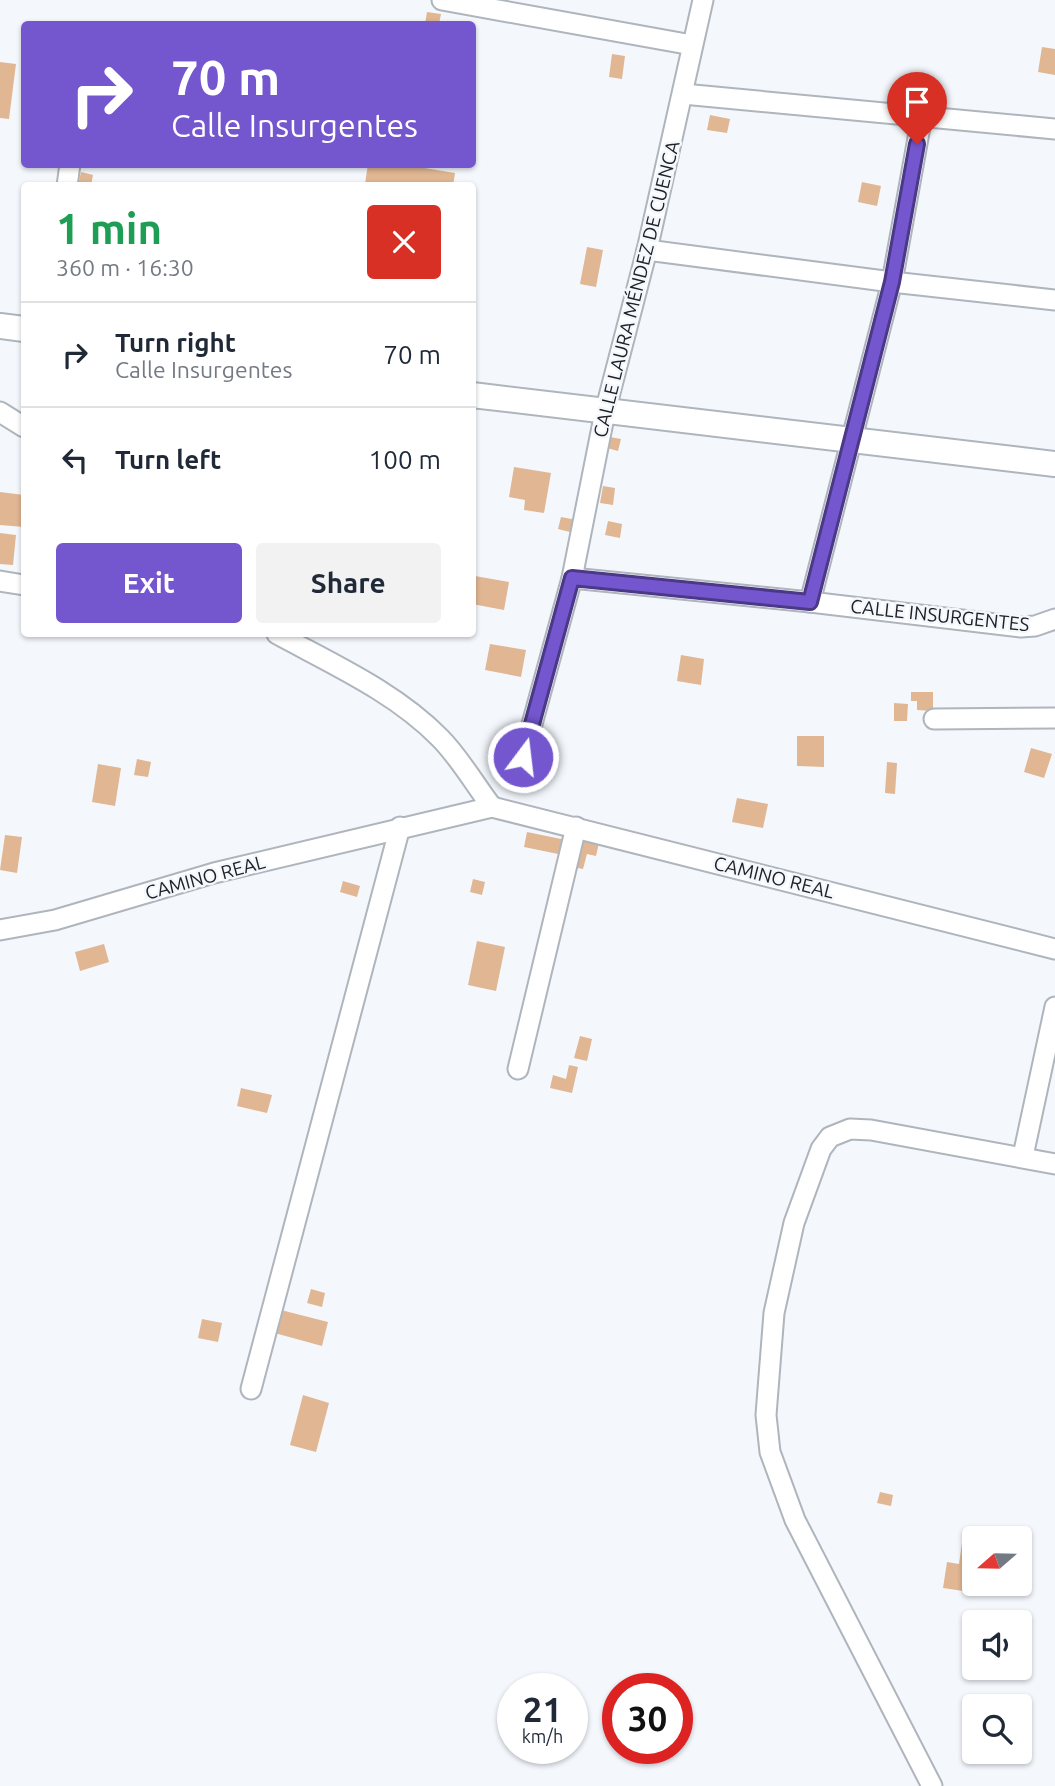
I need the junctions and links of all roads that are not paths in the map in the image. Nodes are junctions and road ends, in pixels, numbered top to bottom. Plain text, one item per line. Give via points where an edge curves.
1 (442, 0) edge
2 (703, 0) edge
3 (692, 45) junction
4 (682, 94) junction
5 (922, 117) junction
6 (1055, 129) edge
7 (646, 250) junction
8 (892, 282) junction
9 (1055, 300) edge
10 (0, 326) edge
11 (21, 329) edge
12 (476, 396) edge
13 (0, 412) edge
14 (605, 412) junction
15 (21, 425) edge
16 (851, 439) junction
17 (1055, 464) edge
18 (572, 578) junction
19 (0, 581) edge
20 (21, 584) edge
21 (810, 602) junction
22 (1055, 619) edge
23 (282, 637) edge
24 (1055, 718) edge
25 (934, 719) dead end
26 (523, 757) dead end
27 (492, 807) junction
28 (400, 827) junction
29 (576, 827) junction
30 (0, 930) edge
31 (1055, 949) edge
32 (1055, 1007) edge
33 (518, 1069) dead end
34 (1023, 1156) junction
35 (1055, 1164) edge
36 (251, 1389) dead end
37 (932, 1786) edge

1 - 3 street
2 - 3 street, CALLE LAURA MÉNDEZ DE CUENCA
3 - 4 street, CALLE LAURA MÉNDEZ DE CUENCA
4 - 5 street
4 - 7 street, CALLE LAURA MÉNDEZ DE CUENCA
5 - 6 street
5 - 8 street
7 - 8 street
7 - 14 street, CALLE LAURA MÉNDEZ DE CUENCA
8 - 9 street
8 - 16 street
10 - 11 street
12 - 14 street
13 - 15 street
14 - 16 street
14 - 18 street, CALLE LAURA MÉNDEZ DE CUENCA
16 - 17 street
16 - 21 street
18 - 21 street, CALLE INSURGENTES
18 - 26 street, CALLE LAURA MÉNDEZ DE CUENCA
19 - 20 street
21 - 22 street, CALLE INSURGENTES via 1021,626
23 - 27 street via 377,689 413,716 441,739
24 - 25 street
27 - 28 street, CAMINO REAL
27 - 29 street, CAMINO REAL
28 - 30 street, CAMINO REAL via 214,873 55,920
28 - 36 street
29 - 31 street, CAMINO REAL
29 - 33 street
32 - 34 street
34 - 35 street
34 - 37 street via 871,1130 850,1129 830,1137 821,1149 794,1223 774,1313 766,1415 770,1452 795,1520

